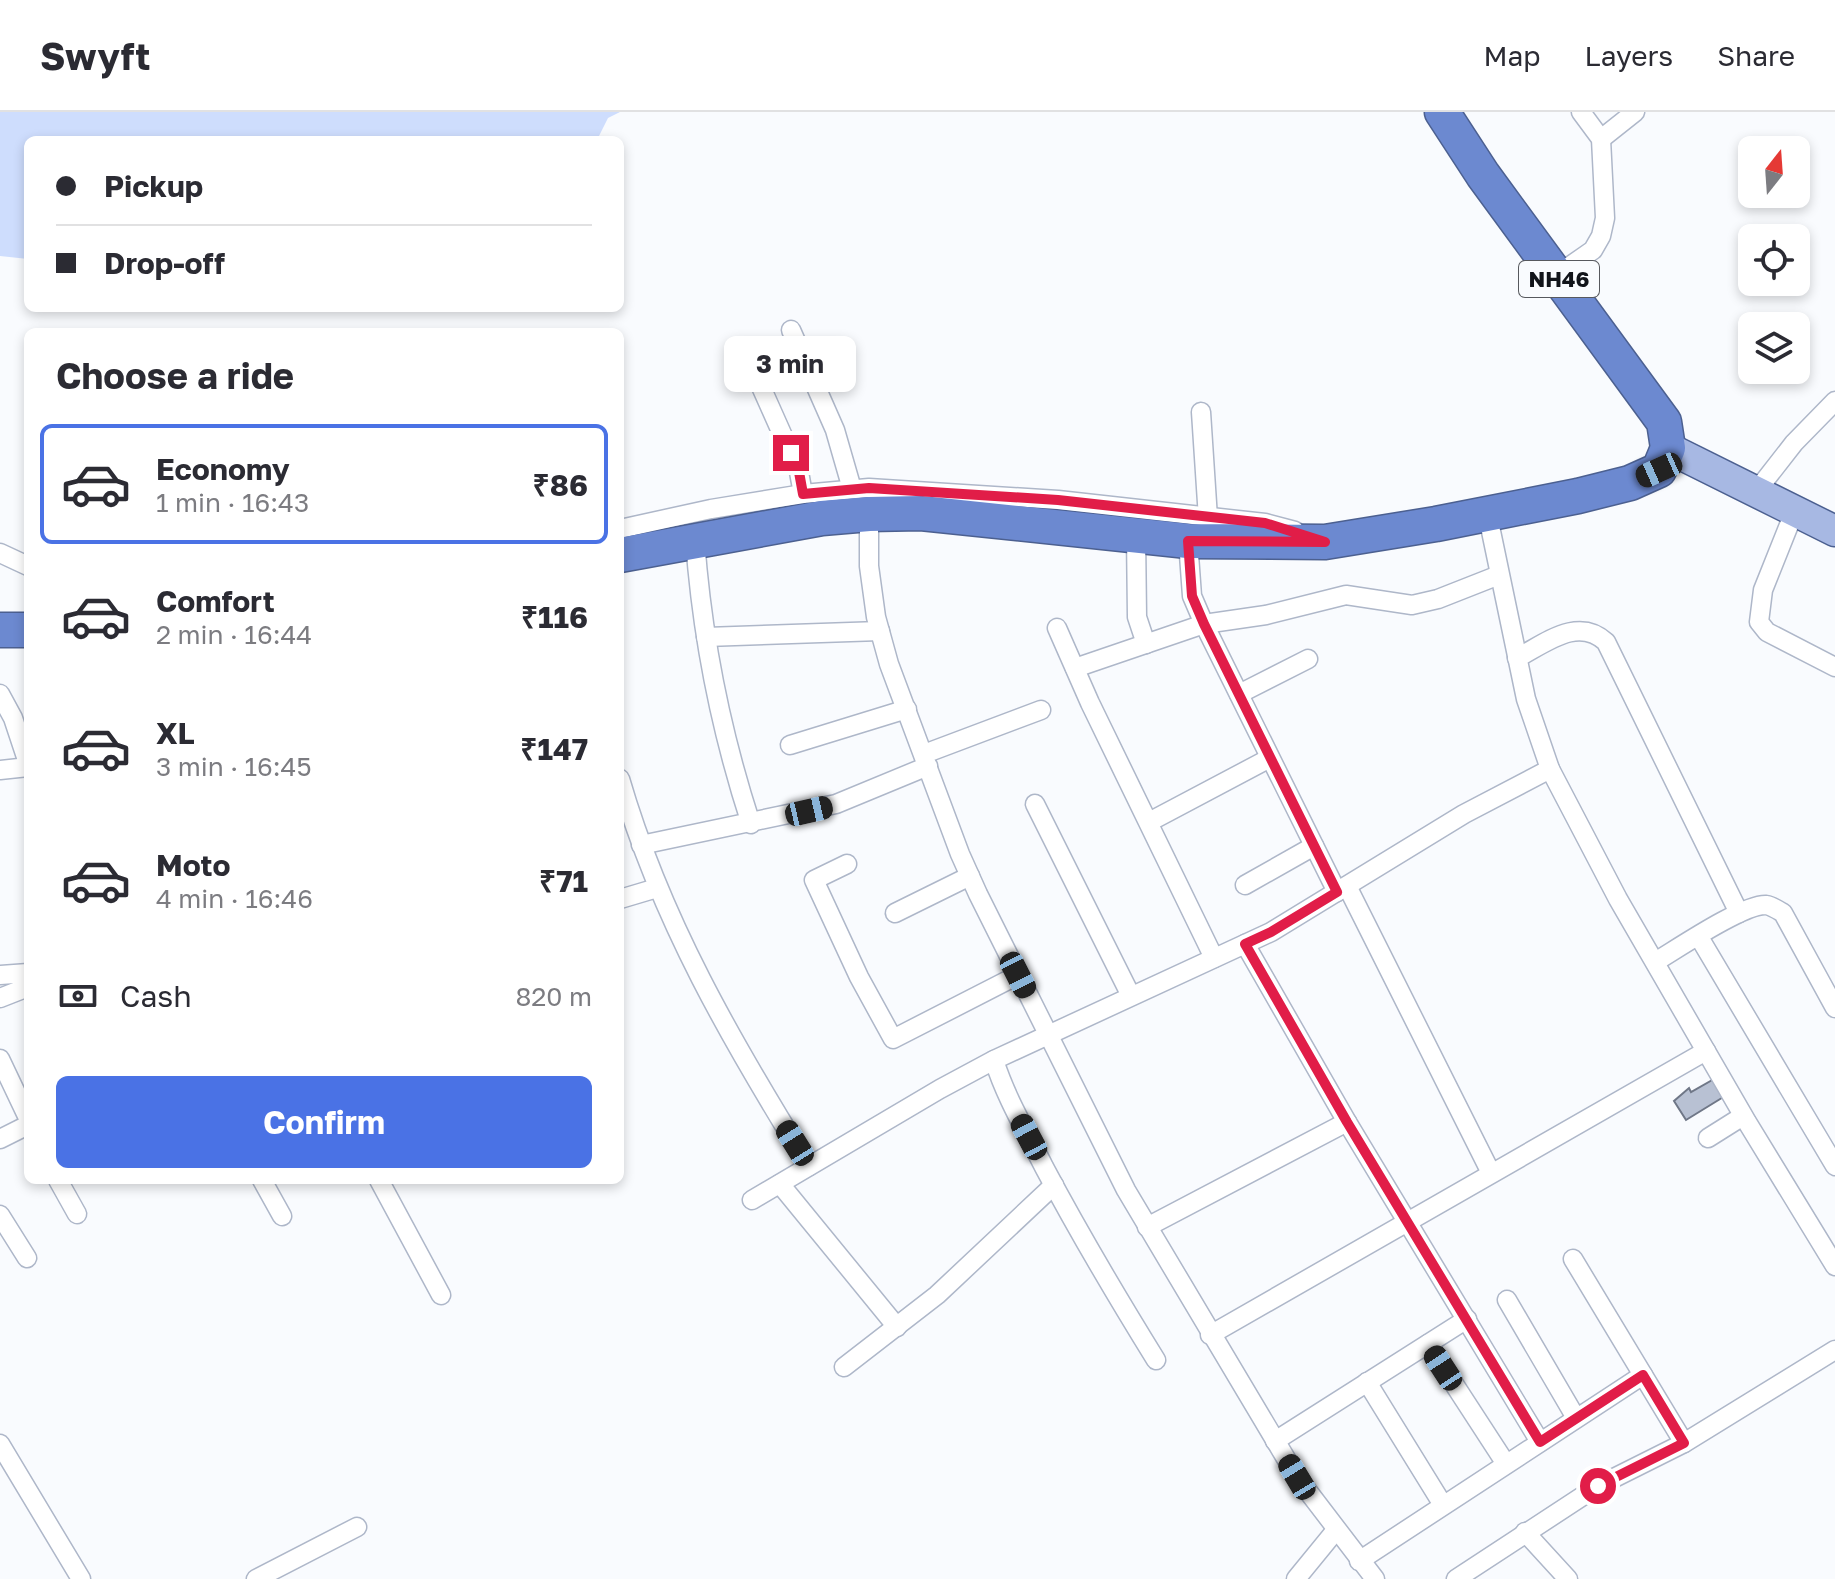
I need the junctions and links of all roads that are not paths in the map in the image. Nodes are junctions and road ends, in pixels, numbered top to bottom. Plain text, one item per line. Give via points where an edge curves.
1 (1442, 112) edge
2 (1581, 112) edge
3 (1635, 112) edge
4 (1601, 139) junction
5 (1557, 275) junction
6 (791, 330) dead end
7 (750, 362) dead end
8 (1835, 401) edge
9 (1201, 412) dead end
10 (1668, 448) junction
11 (1755, 493) junction
12 (803, 494) junction
13 (861, 502) junction
14 (1795, 510) junction
15 (1487, 512) junction
16 (624, 528) edge
17 (1198, 529) junction
18 (1835, 531) edge
19 (1136, 535) junction
20 (695, 540) junction
21 (0, 553) edge
22 (624, 554) edge
23 (24, 564) edge
24 (1499, 575) junction
25 (1204, 624) junction
26 (1057, 628) dead end
27 (0, 630) edge
28 (24, 630) edge
29 (880, 631) junction
30 (706, 637) junction
31 (1146, 644) junction
32 (1517, 658) junction
33 (1308, 659) dead end
34 (1835, 667) edge
35 (1075, 668) junction
36 (0, 694) edge
37 (1239, 694) junction
38 (907, 709) junction
39 (1041, 710) dead end
40 (790, 745) dead end
41 (24, 750) edge
42 (1270, 758) junction
43 (24, 760) edge
44 (926, 760) junction
45 (1550, 769) junction
46 (0, 770) edge
47 (1035, 804) dead end
48 (625, 813) edge
49 (1149, 822) junction
50 (751, 824) junction
51 (641, 845) junction
52 (1314, 846) junction
53 (847, 864) dead end
54 (970, 876) junction
55 (1245, 885) dead end
56 (657, 888) junction
57 (1342, 889) junction
58 (624, 898) edge
59 (895, 913) dead end
60 (1739, 913) junction
61 (1699, 937) junction
62 (1245, 944) junction
63 (1214, 958) junction
64 (1655, 962) junction
65 (24, 973) edge
66 (0, 975) edge
67 (1018, 975) junction
68 (24, 989) edge
69 (1131, 996) junction
70 (0, 998) edge
71 (1835, 1008) edge
72 (1049, 1033) junction
73 (1706, 1051) junction
74 (0, 1059) edge
75 (994, 1060) junction
76 (24, 1110) edge
77 (1743, 1116) junction
78 (1347, 1122) junction
79 (24, 1127) edge
80 (1708, 1138) dead end
81 (0, 1139) edge
82 (809, 1166) junction
83 (1835, 1166) edge
84 (1491, 1173) junction
85 (60, 1184) edge
86 (264, 1184) edge
87 (381, 1184) edge
88 (780, 1184) junction
89 (1054, 1185) junction
90 (752, 1200) dead end
91 (77, 1214) dead end
92 (0, 1215) edge
93 (282, 1216) dead end
94 (1407, 1220) junction
95 (1147, 1227) junction
96 (1829, 1241) edge
97 (27, 1258) dead end
98 (1573, 1259) dead end
99 (1835, 1266) edge
100 (441, 1295) dead end
101 (1507, 1300) dead end
102 (1467, 1319) junction
103 (897, 1327) junction
104 (1210, 1335) junction
105 (1428, 1344) junction
106 (1835, 1350) edge
107 (1156, 1360) dead end
108 (844, 1367) dead end
109 (1643, 1375) junction
110 (1367, 1382) junction
111 (1576, 1418) junction
112 (1275, 1441) junction
113 (1540, 1442) junction
114 (1684, 1443) junction
115 (3, 1456) edge
116 (1506, 1464) junction
117 (1443, 1505) junction
118 (357, 1527) dead end
119 (1336, 1530) junction
120 (1525, 1532) junction
121 (1359, 1561) junction
122 (1462, 1577) edge
123 (81, 1579) edge
124 (256, 1579) edge
125 (1296, 1579) edge
126 (1375, 1579) edge
127 (1568, 1579) edge

1 - 5 highway, NH46
2 - 4 street
3 - 4 street
4 - 5 street via 1601,236 1593,250
5 - 10 highway, NH46 via 1664,422
6 - 13 street
7 - 12 street via 799,472
8 - 11 street
9 - 17 street
10 - 11 main road
10 - 15 highway via 1659,470 1630,483
11 - 14 main road
12 - 13 street
12 - 16 street
13 - 17 street via 869,488 1058,500
13 - 19 highway
13 - 20 highway via 822,518
13 - 29 street
14 - 18 main road
14 - 34 street via 1763,590 1759,622 1767,632
15 - 17 highway via 1325,542
15 - 24 street
17 - 19 highway
17 - 25 street via 1192,596
19 - 31 street via 1137,617
20 - 22 highway
20 - 30 street
21 - 23 street
24 - 25 street via 1412,605 1346,595
24 - 32 street
25 - 31 street
25 - 37 street
26 - 35 street
27 - 28 highway
29 - 30 street
29 - 38 street
30 - 50 street
31 - 35 street
32 - 45 street
32 - 60 street via 1569,631 1596,633 1606,642
33 - 37 street
35 - 49 street
36 - 41 street
37 - 42 street
38 - 40 street
38 - 44 street
39 - 44 street
42 - 49 street
42 - 52 street
43 - 46 street
44 - 50 street via 836,804
44 - 54 street
45 - 57 street
45 - 64 street
47 - 69 street
48 - 51 street
49 - 63 street
50 - 51 street
51 - 56 street
52 - 55 street
52 - 57 street
53 - 67 street via 814,880 893,1039
54 - 59 street
54 - 67 street
56 - 58 street
56 - 82 street via 693,967
57 - 62 street
57 - 84 street
60 - 61 street
60 - 71 street via 1764,905 1783,913
61 - 64 street
61 - 83 street
62 - 63 street
62 - 78 street
63 - 69 street
64 - 73 street
65 - 66 street
67 - 72 street
68 - 70 street
69 - 72 street
72 - 75 street
72 - 95 street
73 - 77 street
73 - 84 street
74 - 76 street
75 - 82 street
75 - 89 street
77 - 80 street
77 - 96 street
78 - 94 street
78 - 95 street
79 - 81 street
82 - 88 street
84 - 94 street
85 - 91 street
86 - 93 street
87 - 100 street
88 - 90 street
88 - 103 street
89 - 103 street
89 - 107 street
92 - 97 street
94 - 102 street
94 - 104 street
95 - 104 street
96 - 99 street
98 - 109 street
101 - 111 street
102 - 105 street
102 - 113 street
103 - 108 street
104 - 112 street
105 - 110 street
105 - 116 street
106 - 114 street
109 - 111 street
109 - 114 street
110 - 112 street
110 - 117 street
111 - 113 street
112 - 119 street
113 - 116 street
114 - 120 street via 1598,1486
115 - 123 street
116 - 117 street
117 - 121 street
118 - 124 street
119 - 121 street
119 - 125 street
120 - 122 street
120 - 127 street
121 - 126 street

